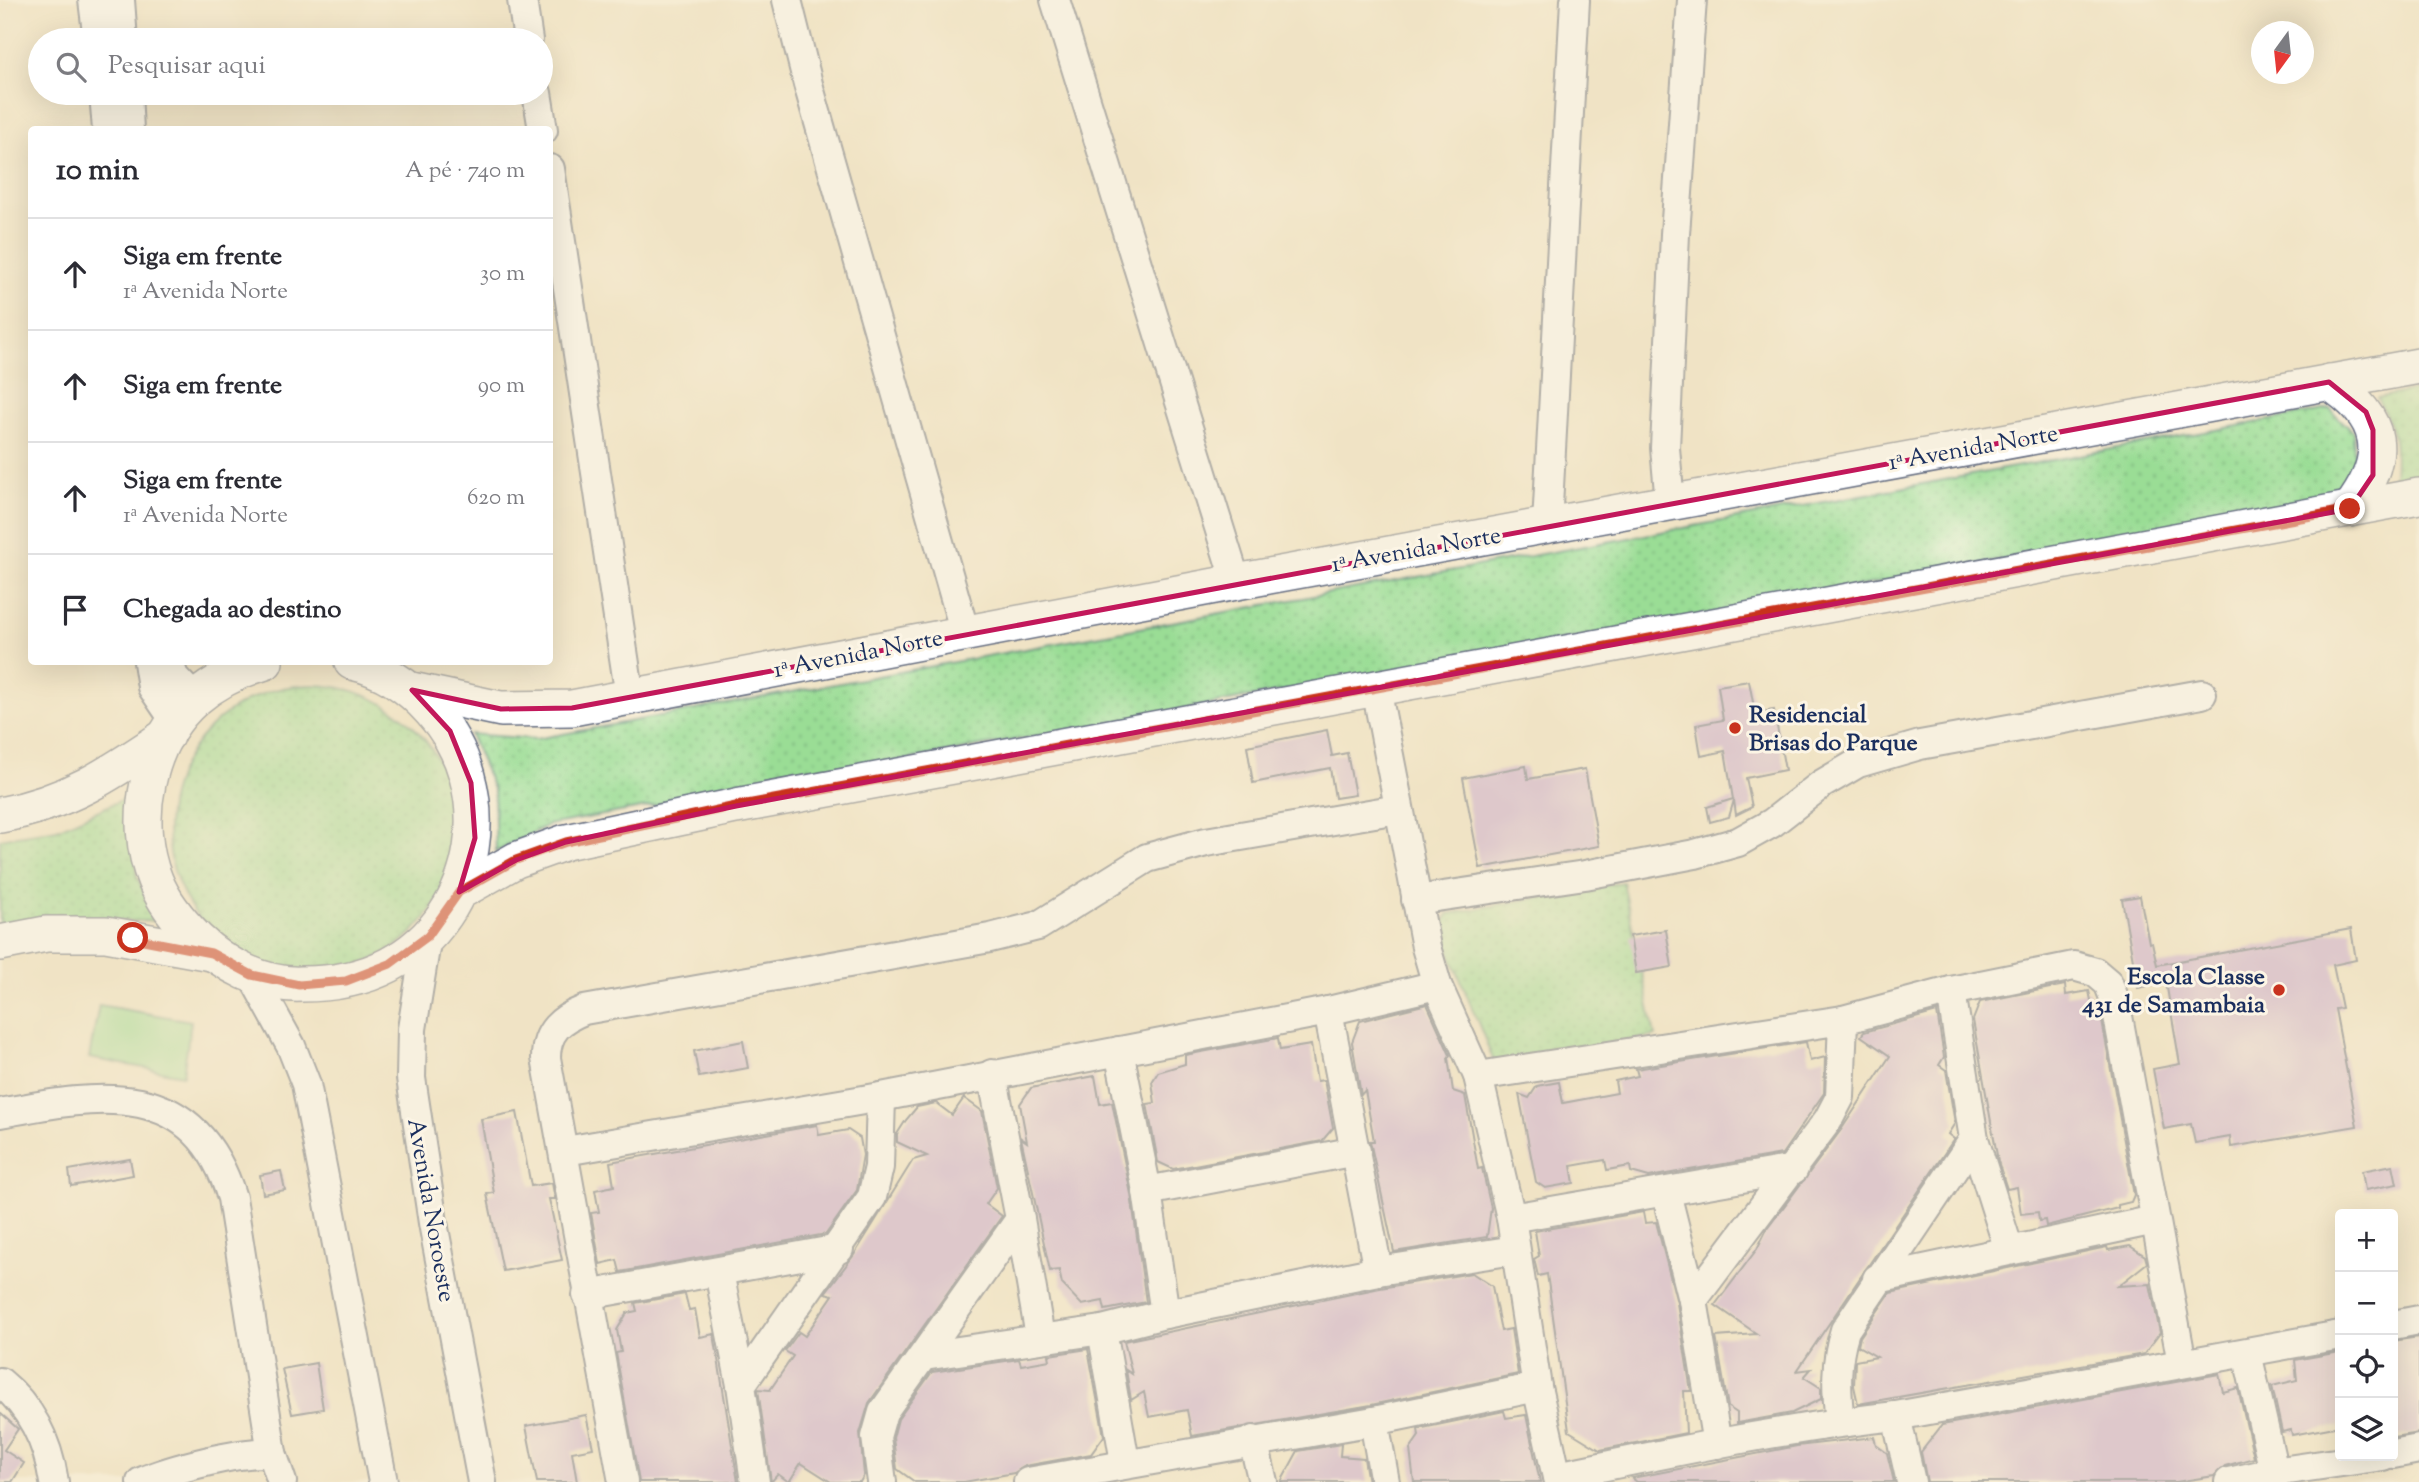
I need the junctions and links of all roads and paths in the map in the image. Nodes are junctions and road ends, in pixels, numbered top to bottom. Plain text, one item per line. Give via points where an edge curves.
1 (93, 0) edge
2 (120, 0) edge
3 (522, 0) edge
4 (787, 0) edge
5 (1055, 0) edge
6 (1575, 0) edge
7 (1591, 0) edge
8 (1692, 0) edge
9 (96, 28) edge
10 (122, 28) edge
11 (526, 28) edge
12 (105, 105) edge
13 (128, 105) edge
14 (539, 105) edge
15 (107, 126) edge
16 (129, 126) edge
17 (542, 126) edge
18 (553, 189) edge
19 (2419, 366) edge
20 (2329, 382) junction
21 (2419, 496) edge
22 (1670, 503) junction
23 (2350, 509) junction
24 (1552, 525) junction
25 (1236, 582) junction
26 (965, 632) junction
27 (148, 665) edge
28 (170, 665) edge
29 (255, 665) edge
30 (366, 665) edge
31 (1376, 688) junction
32 (412, 690) junction
33 (2202, 694) dead end
34 (631, 697) junction
35 (179, 719) junction
36 (1398, 809) junction
37 (0, 815) edge
38 (459, 892) junction
39 (1416, 900) junction
40 (428, 936) junction
41 (0, 943) edge
42 (211, 953) junction
43 (252, 975) junction
44 (1437, 985) junction
45 (1951, 991) junction
46 (1328, 1011) junction
47 (1843, 1020) junction
48 (1119, 1051) junction
49 (992, 1074) junction
50 (1478, 1076) junction
51 (881, 1097) junction
52 (0, 1113) edge
53 (1974, 1139) junction
54 (565, 1151) junction
55 (1356, 1151) junction
56 (1794, 1169) junction
57 (1147, 1191) junction
58 (1666, 1193) junction
59 (1511, 1217) junction
60 (1020, 1219) junction
61 (2155, 1220) junction
62 (839, 1249) junction
63 (1515, 1250) junction
64 (2009, 1250) junction
65 (1378, 1271) junction
66 (719, 1272) junction
67 (1877, 1279) junction
68 (587, 1295) junction
69 (1693, 1300) junction
70 (1165, 1314) junction
71 (2419, 1320) edge
72 (2398, 1324) edge
73 (1102, 1330) junction
74 (2335, 1336) edge
75 (1040, 1337) junction
76 (2248, 1353) junction
77 (924, 1356) junction
78 (2182, 1363) junction
79 (0, 1382) edge
80 (741, 1385) junction
81 (1536, 1387) junction
82 (1896, 1416) junction
83 (1374, 1421) junction
84 (1840, 1422) junction
85 (1254, 1440) junction
86 (1717, 1444) junction
87 (2419, 1449) edge
88 (272, 1452) junction
89 (1125, 1462) junction
90 (2382, 1462) edge
91 (2274, 1472) junction
92 (1557, 1479) edge
93 (54, 1482) edge
94 (141, 1482) edge
95 (282, 1482) edge
96 (383, 1482) edge
97 (482, 1482) edge
98 (624, 1482) edge
99 (755, 1482) edge
100 (882, 1482) edge
101 (1028, 1482) edge
102 (1263, 1482) edge
103 (1385, 1482) edge
104 (1911, 1482) edge
105 (2229, 1482) edge

1 - 9 street
2 - 10 street
3 - 11 street
4 - 26 street
5 - 25 street
6 - 24 street
7 - 24 street via 1569,394
8 - 22 street via 1666,434
12 - 15 street
13 - 16 street
14 - 17 street
18 - 34 street
19 - 20 main road, 1ᵃ Avenida Norte
20 - 22 main road, 1ᵃ Avenida Norte
20 - 23 main road via 2354,398 2366,412 2372,430 2373,475
21 - 23 main road
22 - 24 main road, 1ᵃ Avenida Norte
23 - 31 main road
24 - 25 main road, 1ᵃ Avenida Norte
25 - 26 main road, 1ᵃ Avenida Norte
26 - 34 main road, 1ᵃ Avenida Norte
27 - 35 street via 152,687
28 - 35 street
29 - 35 main road via 233,672
30 - 32 main road
31 - 36 street
31 - 38 main road via 736,806 566,842 516,860
32 - 34 main road, 1ᵃ Avenida Norte via 502,709 572,708
32 - 38 main road via 450,731 471,783 475,838
33 - 39 street via 1920,745 1858,763 1738,842 1585,875
35 - 37 main road via 88,787 34,808
35 - 42 main road via 147,782 144,831 155,879 177,920
36 - 39 street
36 - 54 street via 1206,842 1147,858 1038,926 990,938 584,1010 561,1021 546,1045
38 - 40 main road
39 - 44 street
40 - 43 main road via 390,964 346,981 299,985
40 - 97 street, Avenida Noroeste via 412,1029 411,1077 433,1223
41 - 42 main road via 46,934 106,934
42 - 43 main road
43 - 96 street via 306,1084
44 - 46 street
44 - 50 street
45 - 47 street
45 - 53 street
45 - 61 street via 2074,966 2095,972 2108,982
46 - 48 street
46 - 55 street
47 - 50 street
47 - 56 street via 1840,1097
48 - 49 street
48 - 57 street
49 - 51 street
49 - 60 street
50 - 59 street
51 - 54 street
51 - 62 street via 877,1184
52 - 88 street via 53,1103 126,1101 178,1115 204,1140 223,1167 232,1198
53 - 64 street
53 - 67 street
54 - 68 street
55 - 57 street
55 - 65 street
56 - 58 street
56 - 69 street
57 - 70 street
58 - 59 street
58 - 69 street
59 - 63 street
60 - 75 street
60 - 77 street
61 - 64 street
61 - 78 street
62 - 66 street
62 - 80 street
63 - 65 street
63 - 81 street
64 - 67 street
65 - 70 street
66 - 68 street
66 - 80 street
67 - 84 street via 1845,1330 1837,1355
68 - 98 street
69 - 86 street
70 - 73 street
71 - 72 street
73 - 75 street
73 - 89 street
74 - 76 street
75 - 77 street
76 - 78 street
76 - 91 street
77 - 100 street via 876,1426
78 - 82 street
79 - 93 street via 18,1396 44,1441
80 - 99 street
81 - 83 street
81 - 92 street
82 - 84 street
82 - 104 street
83 - 85 street
83 - 103 street
84 - 86 street
85 - 89 street
85 - 102 street
86 - 92 street
87 - 90 street
88 - 94 street via 253,1452
88 - 95 street
89 - 101 street
90 - 91 street
91 - 105 street

